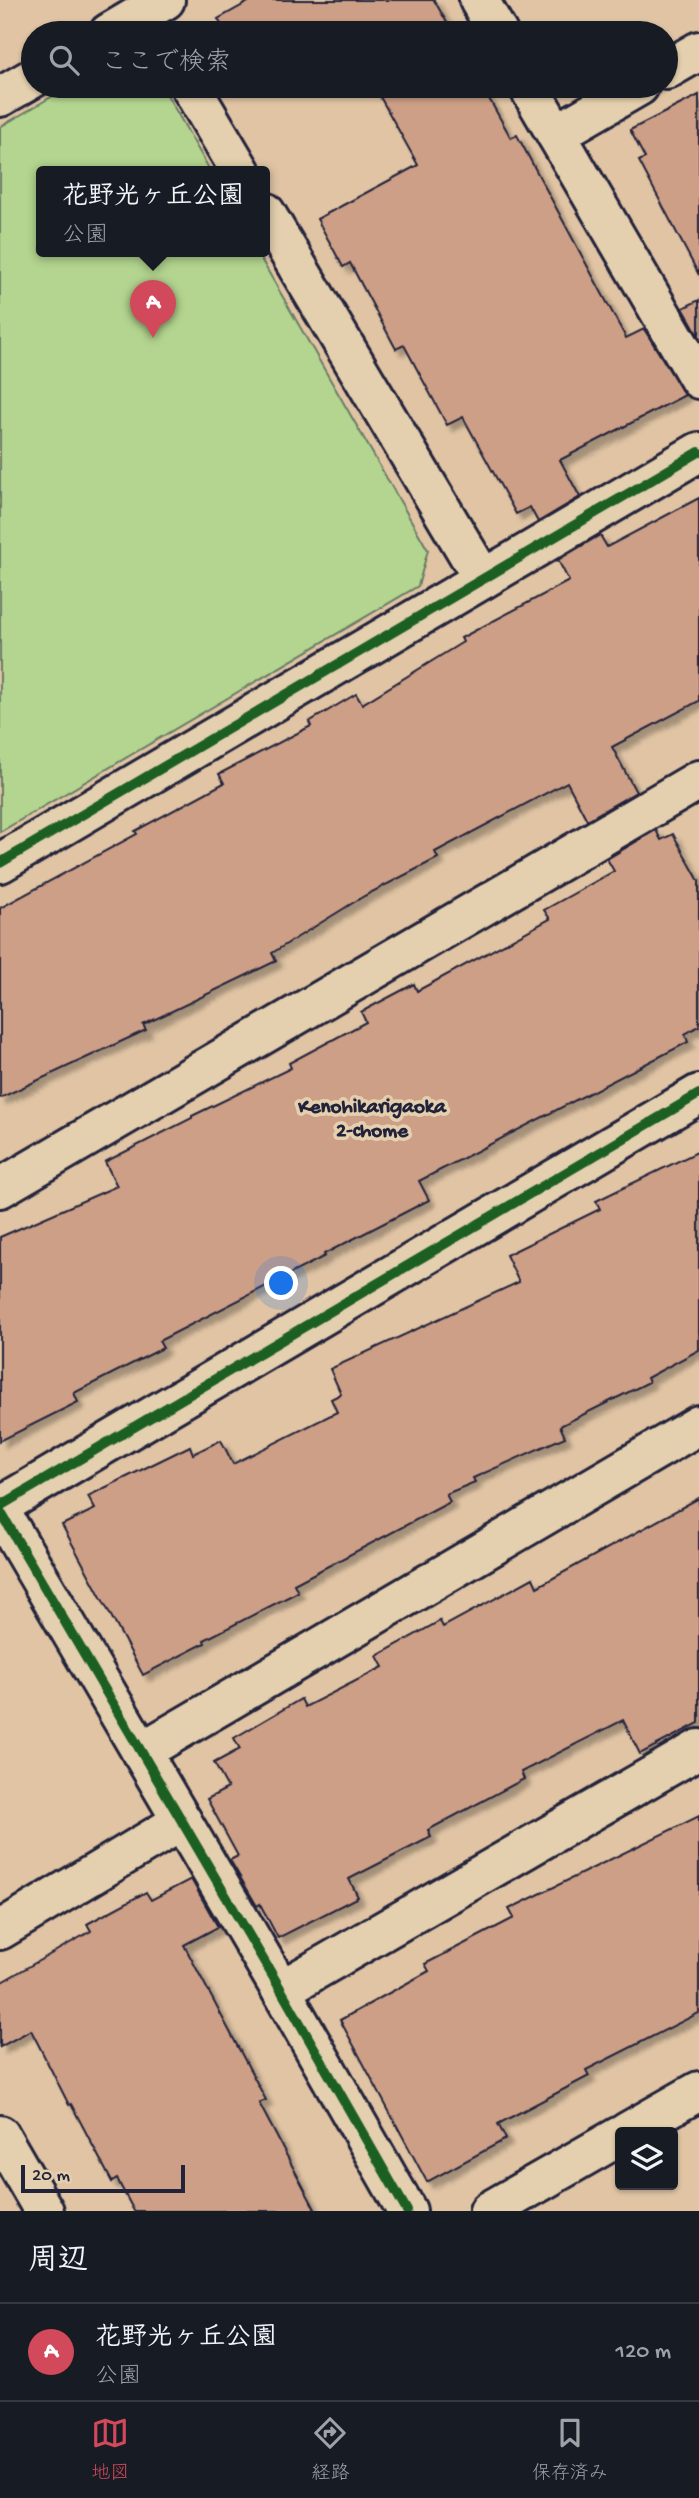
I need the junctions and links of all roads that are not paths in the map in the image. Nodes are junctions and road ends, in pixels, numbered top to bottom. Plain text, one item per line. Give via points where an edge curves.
1 (479, 0) edge
2 (491, 21) edge
3 (699, 51) edge
4 (678, 63) edge
5 (21, 85) edge
6 (0, 97) edge
7 (197, 98) edge
8 (535, 98) edge
9 (618, 98) edge
10 (556, 134) junction
11 (237, 166) edge
12 (270, 220) edge
13 (699, 379) edge
14 (699, 452) edge
15 (482, 579) junction
16 (699, 780) edge
17 (0, 863) edge
18 (699, 1094) edge
19 (0, 1188) edge
20 (699, 1425) edge
21 (0, 1508) edge
22 (699, 1749) edge
23 (141, 1752) junction
24 (182, 1821) junction
25 (0, 1930) edge
26 (281, 1990) junction
27 (699, 2091) edge
28 (636, 2127) edge
29 (0, 2135) edge
30 (615, 2139) edge
31 (44, 2211) edge
32 (407, 2211) edge
33 (489, 2211) edge

1 - 2 street
3 - 4 street
5 - 6 street
7 - 11 street
8 - 10 street
9 - 10 street
10 - 13 street
12 - 15 street
14 - 15 street
15 - 17 street
16 - 19 street
18 - 21 street
20 - 23 street
21 - 23 street
22 - 26 street
23 - 24 street
24 - 25 street
24 - 26 street
26 - 32 street
27 - 28 street
29 - 31 street
30 - 33 street

